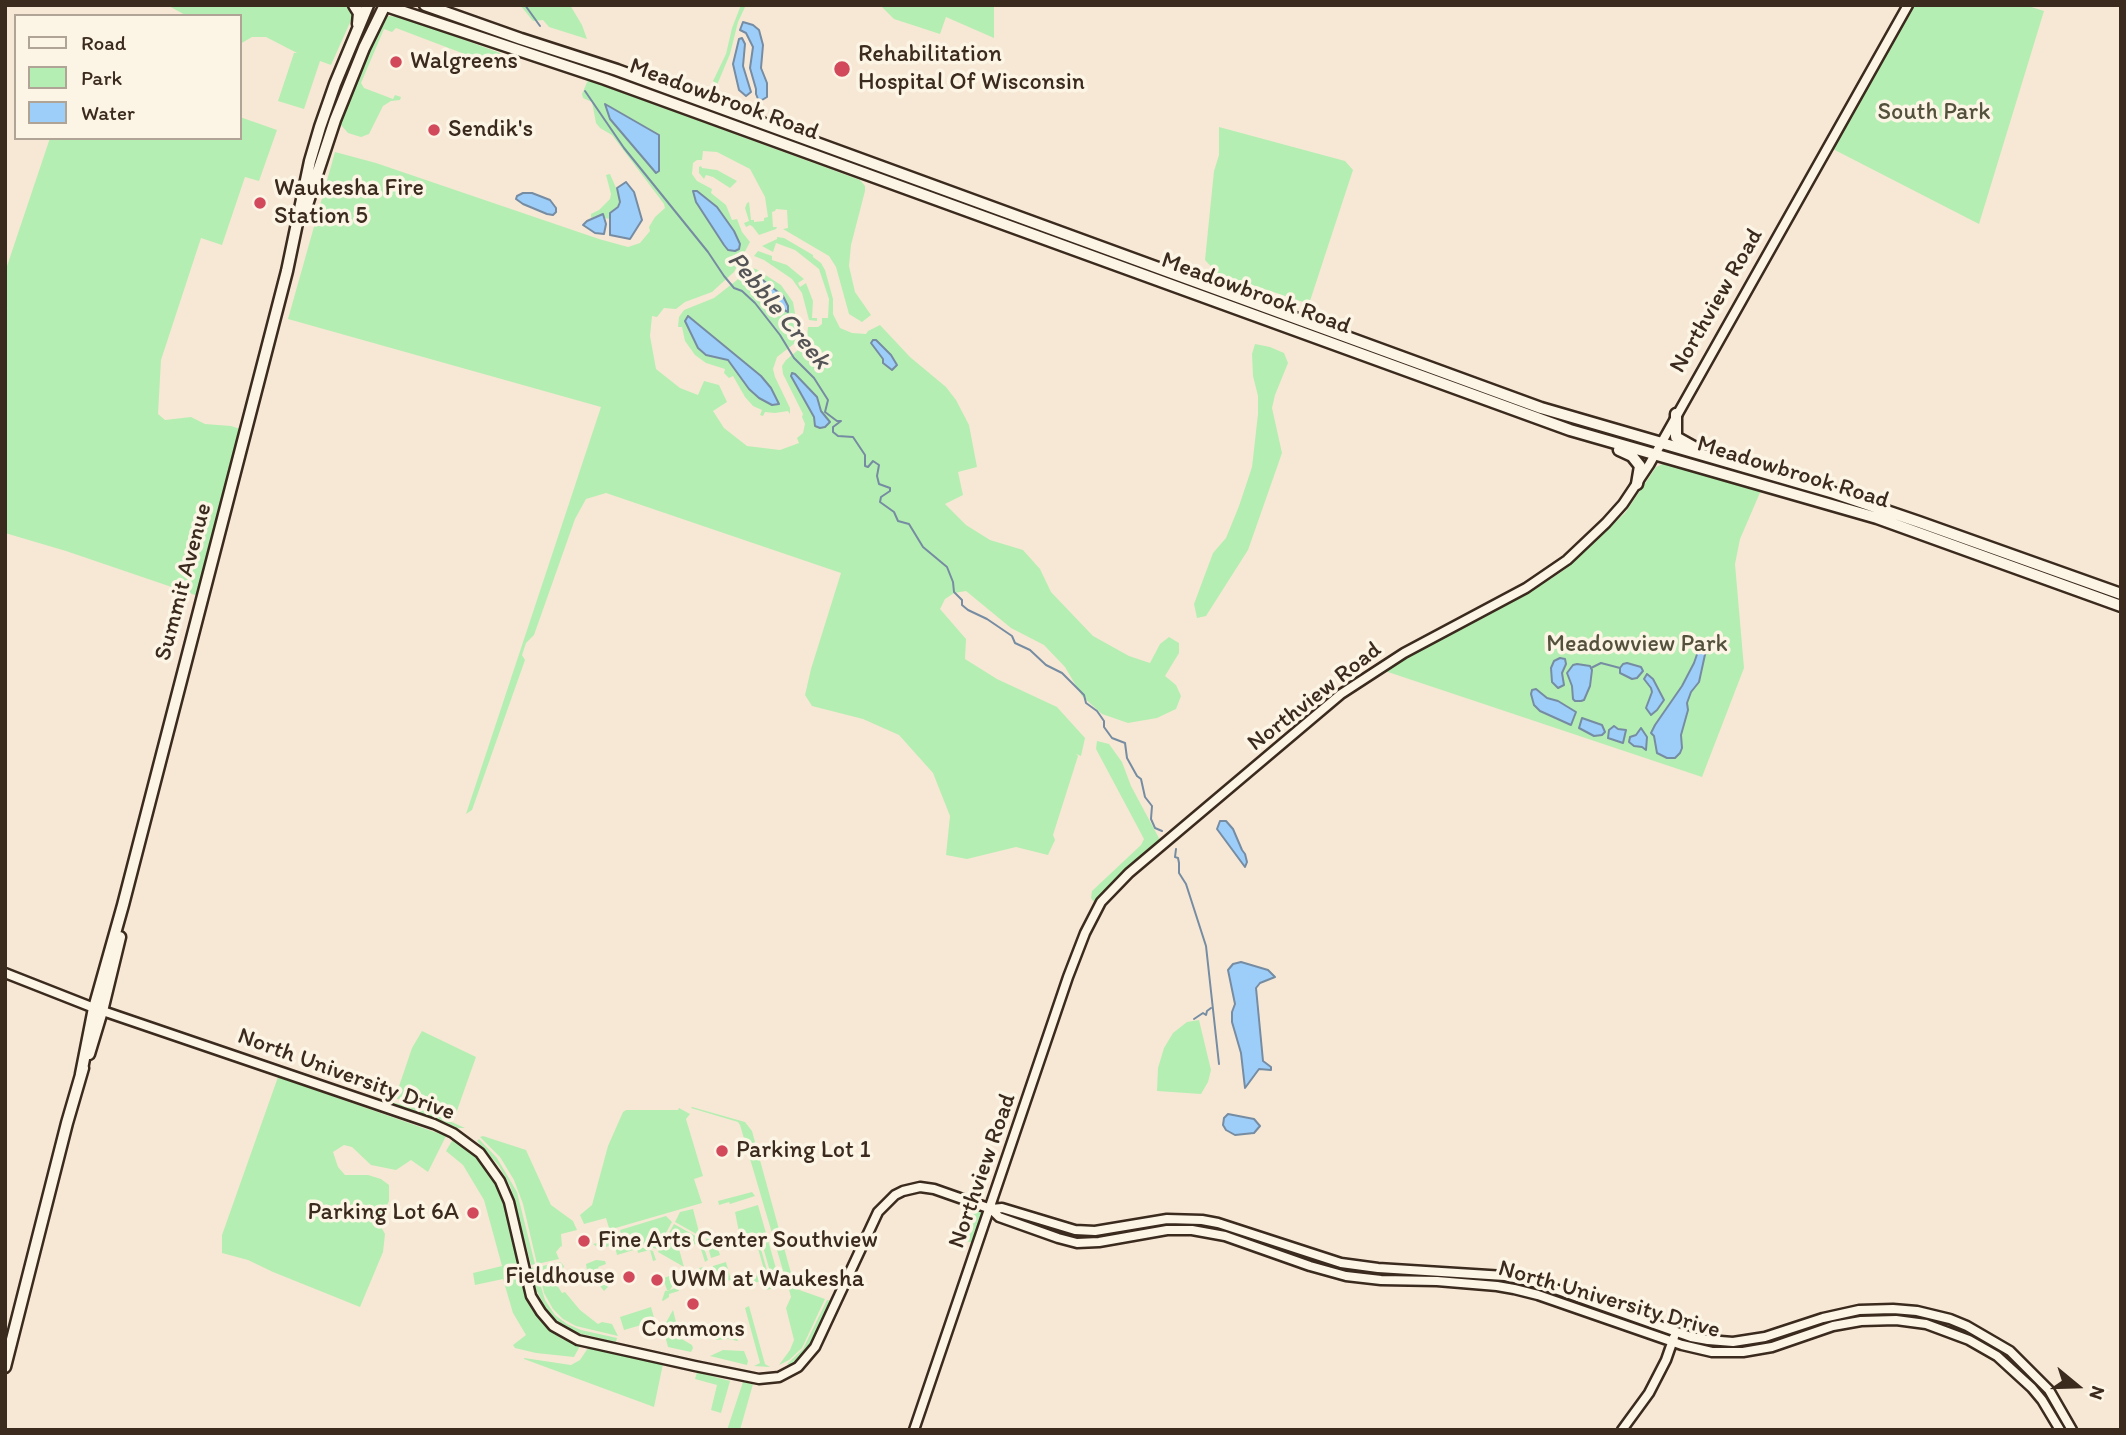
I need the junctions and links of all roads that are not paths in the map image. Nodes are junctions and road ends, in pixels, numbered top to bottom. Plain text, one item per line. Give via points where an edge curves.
1 (354, 5) edge
2 (368, 5) edge
3 (384, 5) edge
4 (426, 5) edge
5 (1908, 5) edge
6 (356, 33) junction
7 (286, 271) junction
8 (1676, 414) junction
9 (1574, 431) junction
10 (1660, 443) junction
11 (1654, 454) junction
12 (1746, 468) junction
13 (1637, 484) junction
14 (2121, 594) edge
15 (2121, 606) edge
16 (5, 973) edge
17 (98, 1009) junction
18 (991, 1209) junction
19 (1676, 1331) junction
20 (1672, 1342) junction
21 (5, 1367) edge
22 (914, 1430) edge
23 (1622, 1430) edge
24 (2060, 1430) edge
25 (2072, 1430) edge

1 - 6 main road via 359,13
2 - 6 main road, Summit Avenue
3 - 7 main road, Summit Avenue via 331,132
3 - 9 main road, Meadowbrook Road via 605,79
4 - 10 main road, Meadowbrook Road via 642,79 1541,408
5 - 8 street, Northview Road
6 - 7 main road, Summit Avenue via 320,127
7 - 17 main road, Summit Avenue
8 - 10 street, Northview Road
8 - 12 main road via 1674,432 1679,440 1727,456
9 - 10 main road via 1593,431 1652,446
9 - 11 main road, Meadowbrook Road
9 - 13 main road via 1636,459 1640,467
10 - 11 street, Northview Road
10 - 12 main road, Meadowbrook Road
11 - 13 street, Northview Road
11 - 15 main road, Meadowbrook Road via 1877,518
12 - 14 main road, Meadowbrook Road via 1919,522
13 - 18 street, Northview Road via 1606,523 1567,560 1341,694 1106,895 1084,933
16 - 17 street, North University Drive
17 - 18 street, North University Drive via 459,1136 480,1153 506,1194 529,1289 541,1312 567,1335 606,1346 755,1378 782,1376 813,1351 874,1218 888,1199 903,1191 927,1188
17 - 21 main road, Summit Avenue
18 - 19 street, North University Drive via 1002,1208 1084,1232 1167,1219 1202,1220 1350,1264 1485,1273 1527,1281
18 - 20 street, North University Drive via 999,1217 1077,1243 1192,1230 1225,1236 1346,1276 1514,1289
18 - 22 street, Northview Road
19 - 20 street
19 - 25 street, North University Drive via 1733,1342 1765,1338 1859,1310 1893,1309 1937,1316 1967,1326 2010,1351 2049,1390
20 - 23 street via 1649,1393
20 - 24 street, North University Drive via 1712,1352 1744,1352 1861,1321 1926,1324 1969,1339 1997,1356 2032,1388

